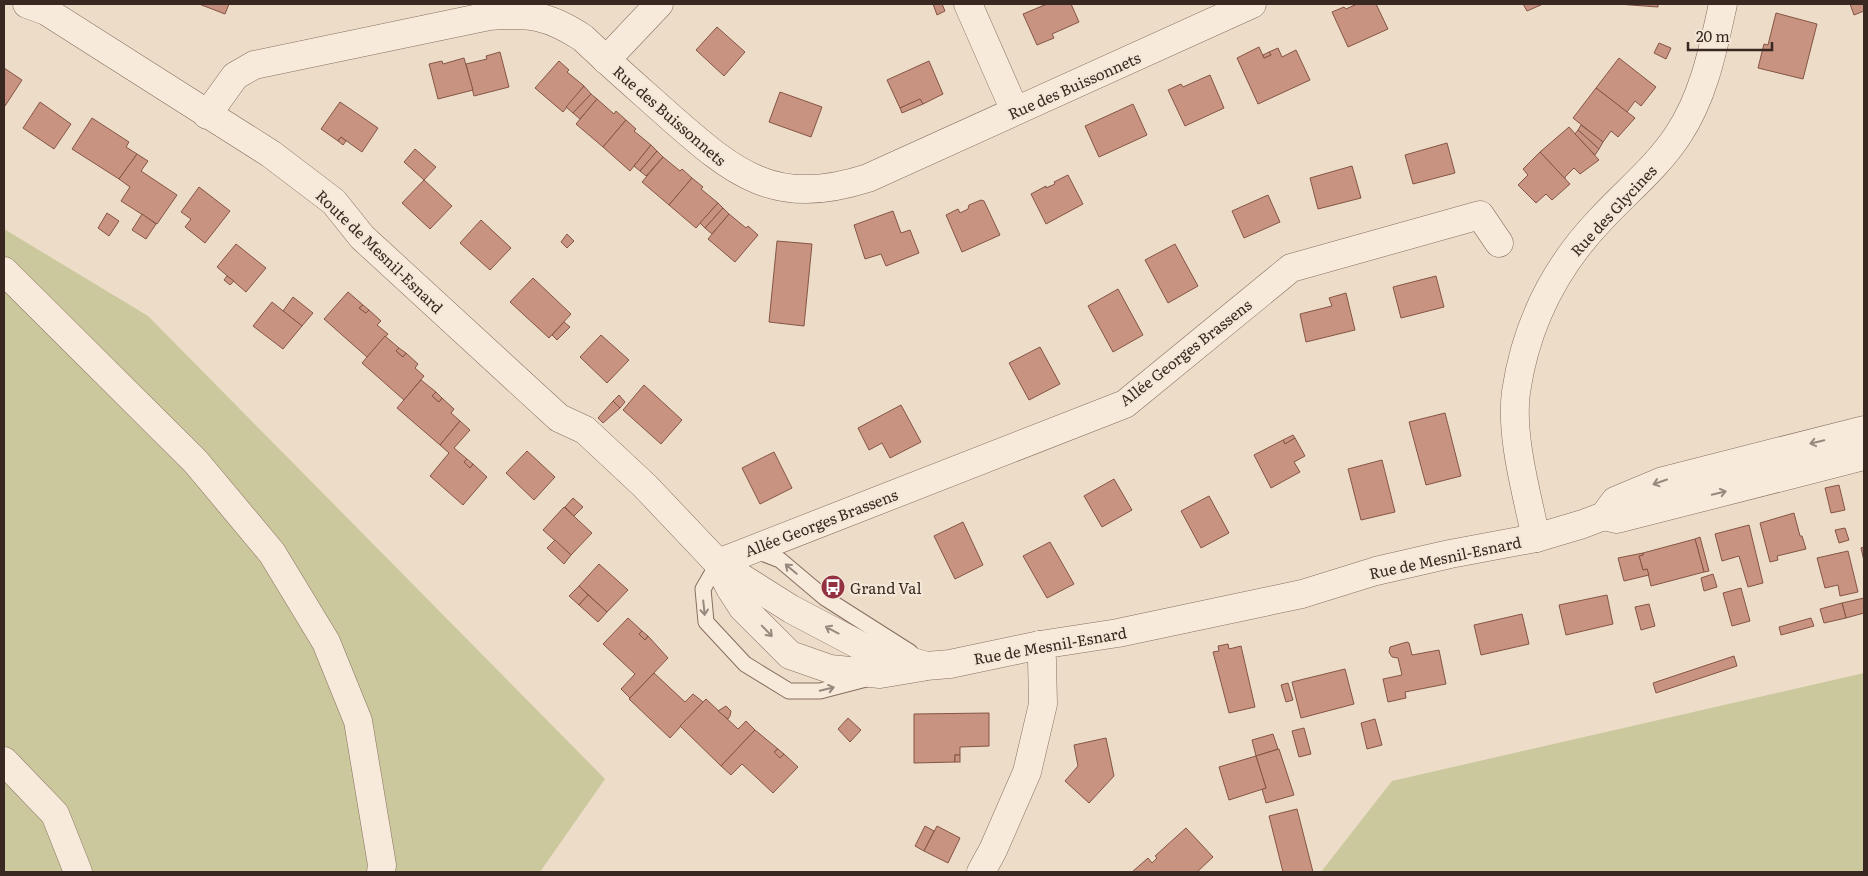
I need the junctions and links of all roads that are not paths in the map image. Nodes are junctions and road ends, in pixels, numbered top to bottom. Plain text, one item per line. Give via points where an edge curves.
1 (27, 4) edge
2 (659, 4) edge
3 (968, 4) edge
4 (1252, 4) edge
5 (1723, 4) edge
6 (546, 11) edge
7 (606, 60) junction
8 (1015, 111) junction
9 (207, 114) junction
10 (1499, 243) dead end
11 (4, 271) edge
12 (1864, 430) edge
13 (1864, 456) edge
14 (1604, 516) junction
15 (1536, 538) junction
16 (752, 549) junction
17 (718, 564) junction
18 (1040, 645) junction
19 (926, 666) junction
20 (880, 674) junction
21 (4, 761) edge
22 (78, 872) edge
23 (381, 872) edge
24 (981, 872) edge

1 - 9 street, Route de Mesnil-Esnard via 46,11
2 - 7 street
3 - 8 street
4 - 8 street, Rue des Buissonnets
5 - 15 street, Rue des Glycines via 1710,64 1678,135 1655,164 1574,248 1538,310 1516,394 1516,440
6 - 7 street, Rue des Buissonnets
6 - 9 street, Rue des Buissonnets via 489,16 254,65 235,76
7 - 8 street, Rue des Buissonnets via 728,165 748,177 795,189 841,187 868,178
9 - 17 street, Route de Mesnil-Esnard via 271,154 334,202 362,237 559,418 585,430 645,486
10 - 16 street, Allée Georges Brassens via 1480,215 1291,268 1125,404
11 - 23 street via 196,462 272,553 326,642 358,721
12 -> 14 street, Rue de Mesnil-Esnard via 1663,481 1615,501
14 -> 13 street, Rue de Mesnil-Esnard via 1618,520
14 - 15 street, Rue de Mesnil-Esnard
15 - 18 street, Rue de Mesnil-Esnard via 1376,571 1302,594 1118,633
16 - 17 street, Allée Georges Brassens
19 -> 16 lane via 906,649 825,598 780,560
19 -> 17 street, Rue de Mesnil-Esnard via 861,646 791,609
17 -> 20 street via 744,608 790,655 830,669
17 -> 20 lane via 702,589 706,622 745,664 789,692 820,691
18 - 19 street, Rue de Mesnil-Esnard
18 - 24 street via 1044,704 1027,772
19 - 20 street
21 - 22 street via 54,814

